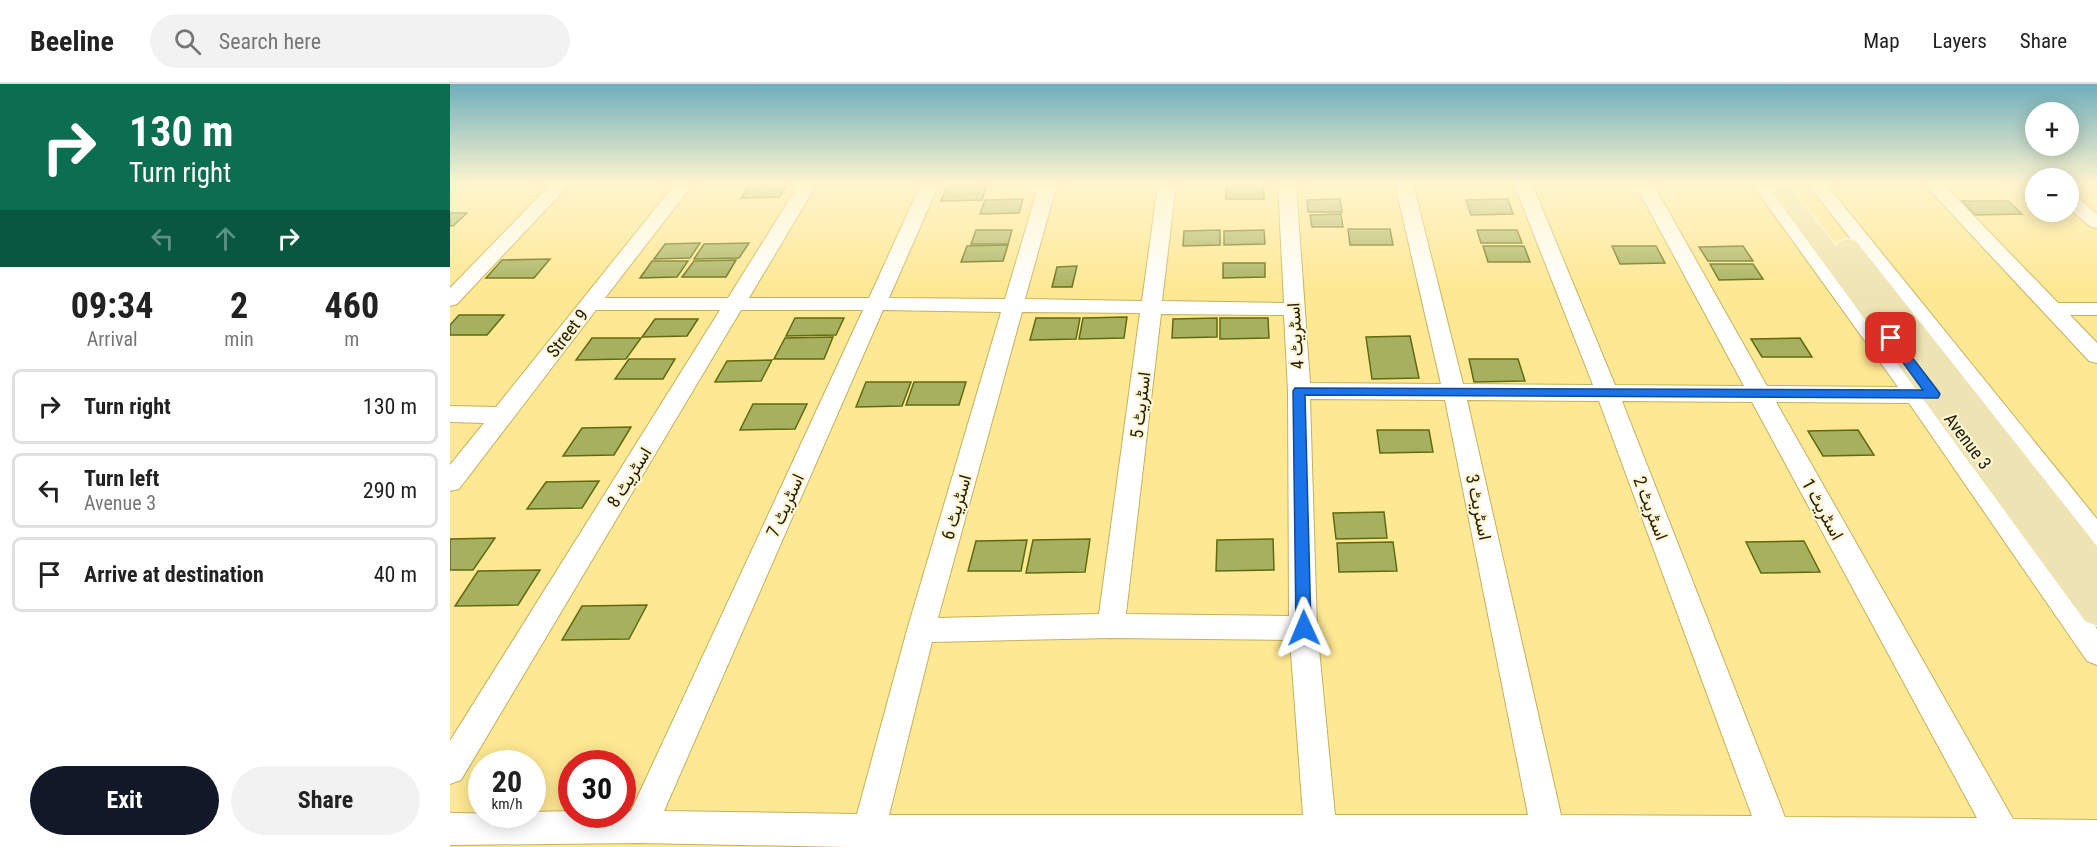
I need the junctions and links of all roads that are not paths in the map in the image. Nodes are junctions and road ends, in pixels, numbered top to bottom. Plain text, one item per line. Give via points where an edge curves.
1 (527, 220) edge
2 (656, 220) edge
3 (787, 220) edge
4 (914, 220) edge
5 (1038, 220) edge
6 (1163, 220) edge
7 (1289, 220) edge
8 (1413, 220) edge
9 (1537, 220) edge
10 (1664, 220) edge
11 (1789, 220) edge
12 (1802, 220) edge
13 (1827, 220) edge
14 (1845, 220) edge
15 (1967, 220) edge
16 (450, 300) edge
17 (589, 304) junction
18 (876, 304) junction
19 (735, 305) junction
20 (1013, 307) junction
21 (1153, 308) junction
22 (1293, 309) junction
23 (2052, 309) junction
24 (2097, 309) edge
25 (2097, 356) edge
26 (1299, 391) junction
27 (1454, 392) junction
28 (1607, 392) junction
29 (1759, 393) junction
30 (1924, 395) junction
31 (450, 414) edge
32 (504, 415) junction
33 (450, 482) edge
34 (2097, 538) edge
35 (2097, 571) edge
36 (2097, 611) edge
37 (1111, 626) junction
38 (1304, 628) junction
39 (921, 630) junction
40 (2097, 652) edge
41 (450, 769) edge
42 (640, 827) junction
43 (450, 829) edge
44 (869, 831) junction
45 (1548, 831) junction
46 (1775, 833) junction
47 (2003, 834) junction
48 (2097, 836) edge
49 (1321, 839) edge

1 - 16 street
2 - 17 street, Street 9
3 - 19 street, اسٹریٹ 8
4 - 18 street, اسٹریٹ 7
5 - 20 street, اسٹریٹ 6
6 - 21 street, اسٹریٹ 5
7 - 22 street, اسٹریٹ 4
8 - 27 street, اسٹریٹ 3
9 - 28 street, اسٹریٹ 2
10 - 29 street, اسٹریٹ 1
11 - 30 street
12 - 30 main road, Avenue 3
13 - 35 main road, Avenue 3
14 - 34 street
15 - 23 street
17 - 19 street
17 - 32 street, Street 9
18 - 19 street
18 - 20 street
18 - 42 street, اسٹریٹ 7
19 - 41 street, اسٹریٹ 8
20 - 21 street
20 - 39 street, اسٹریٹ 6
21 - 22 street
21 - 37 street, اسٹریٹ 5
22 - 26 street, اسٹریٹ 4
23 - 24 street
23 - 25 street
26 - 27 street
26 - 38 street, اسٹریٹ 4
27 - 28 street
27 - 45 street, اسٹریٹ 3
28 - 29 street
28 - 46 street, اسٹریٹ 2
29 - 30 street
29 - 47 street, اسٹریٹ 1
30 - 36 main road, Avenue 3
30 - 40 street
31 - 32 street
32 - 33 street, Street 9
37 - 38 street
37 - 39 street
38 - 49 street, اسٹریٹ 4
39 - 44 street, اسٹریٹ 6
42 - 43 street
42 - 44 street
44 - 49 street
45 - 46 street
45 - 49 street
46 - 47 street
47 - 48 street

